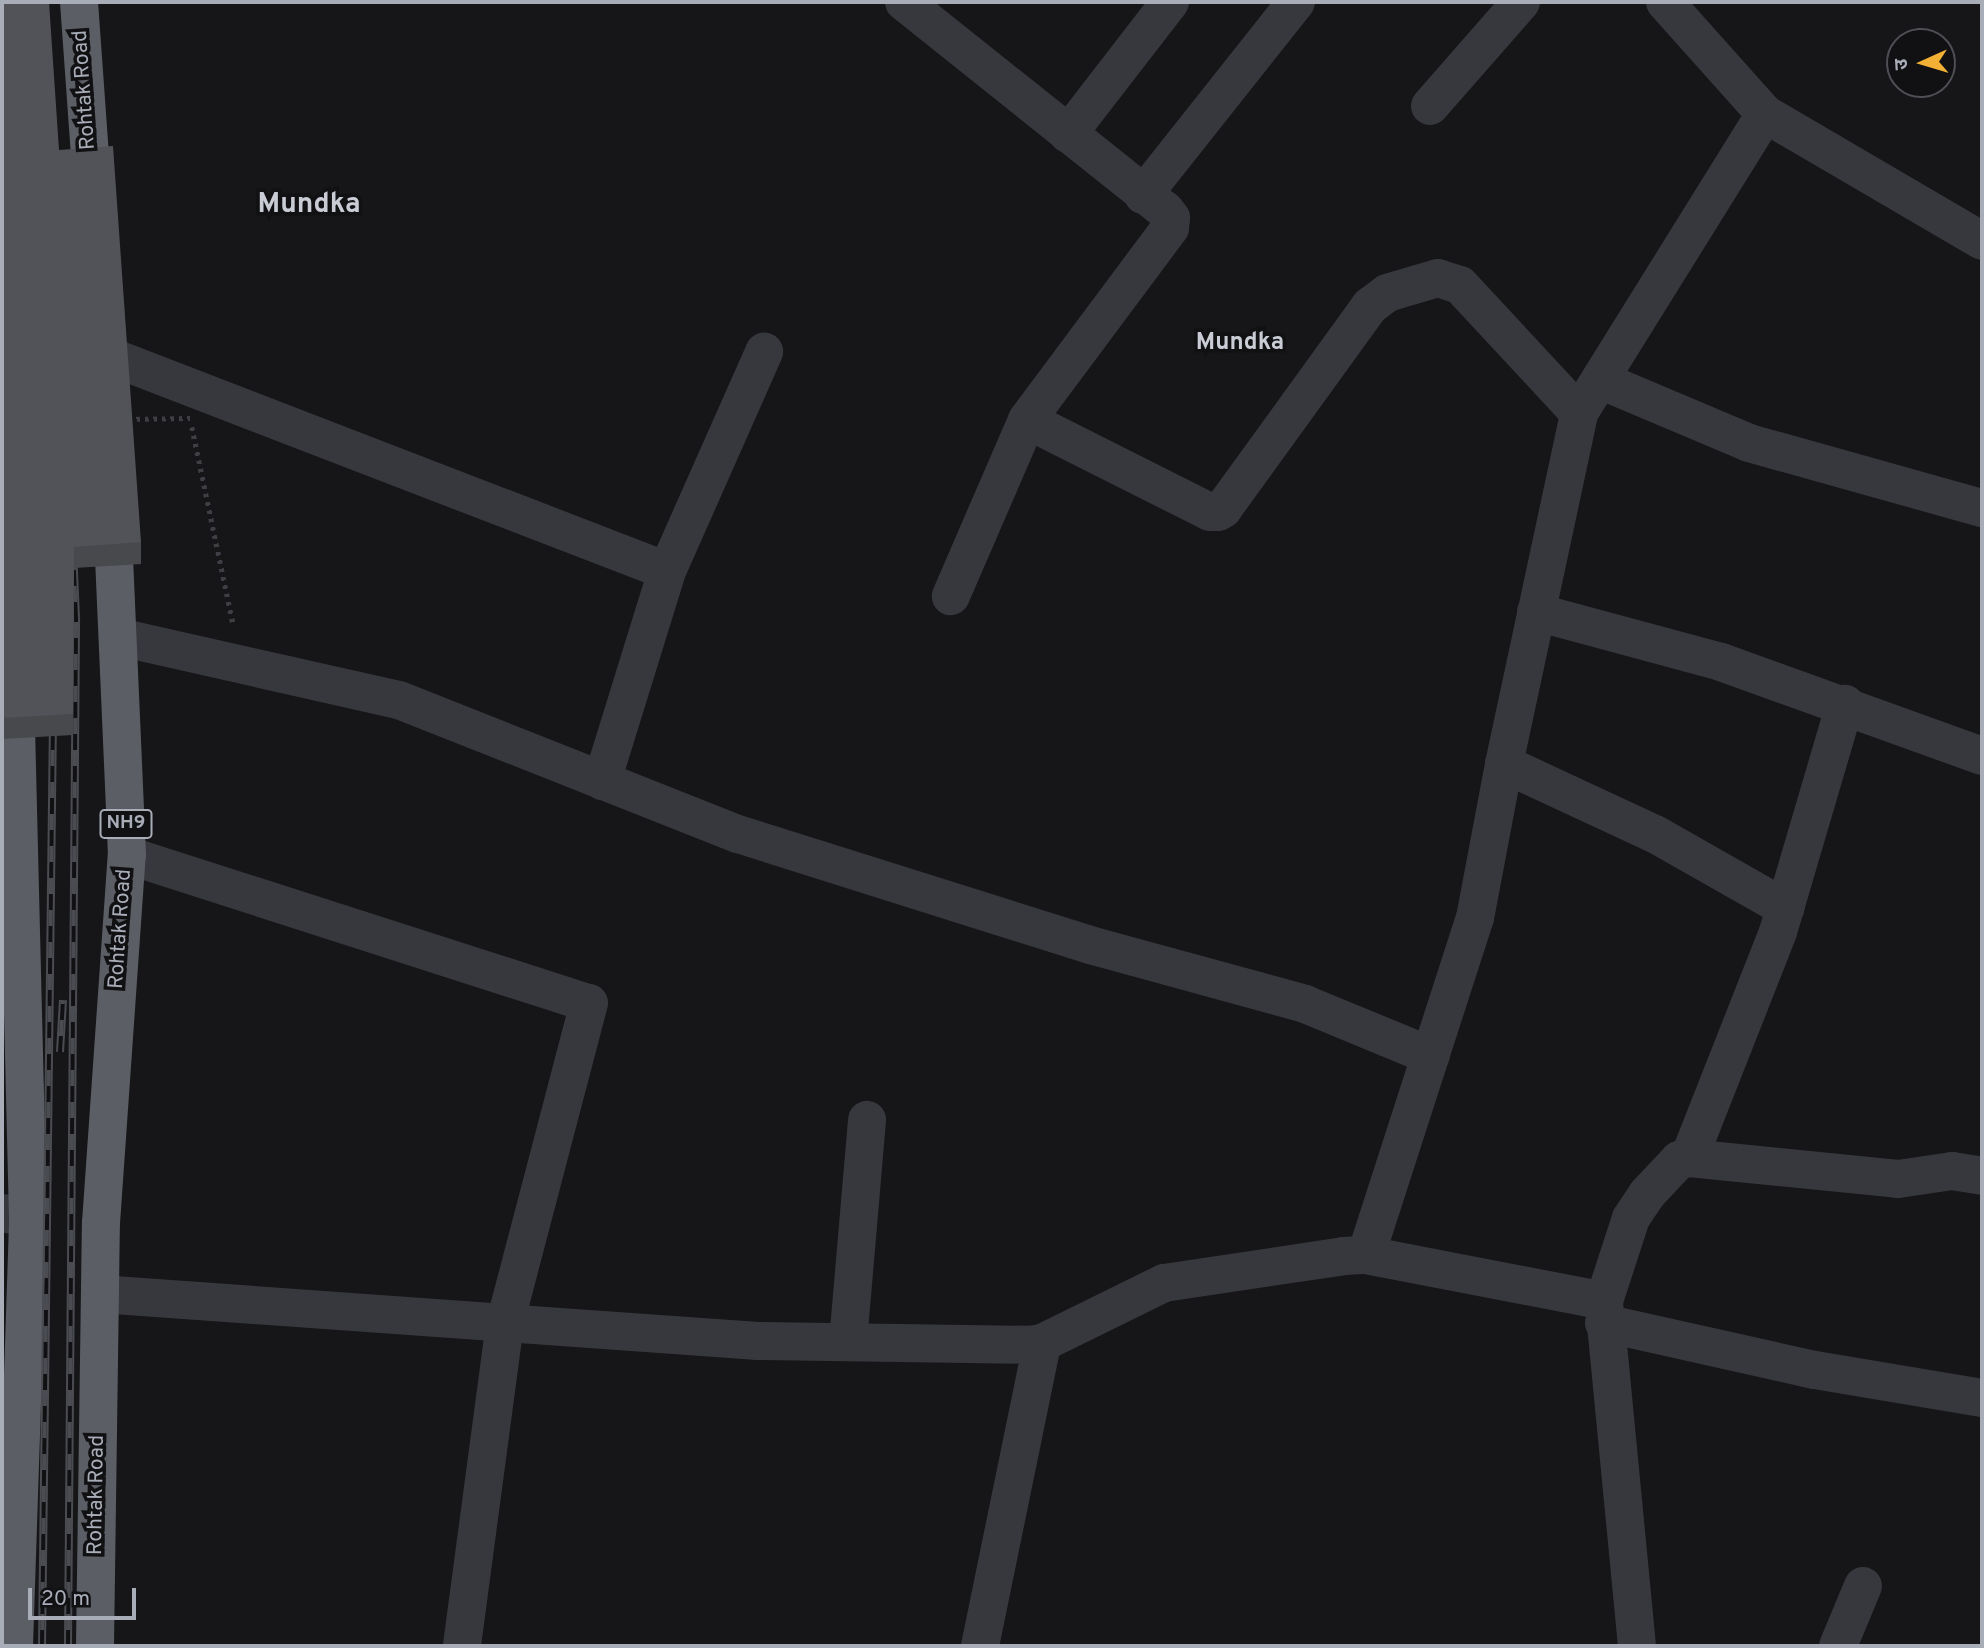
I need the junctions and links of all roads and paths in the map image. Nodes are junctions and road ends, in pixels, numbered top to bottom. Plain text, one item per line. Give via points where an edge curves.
1 (79, 2) edge
2 (904, 2) edge
3 (1170, 2) edge
4 (1296, 2) edge
5 (1521, 2) edge
6 (1665, 2) edge
7 (1430, 107) dead end
8 (1765, 114) junction
9 (1068, 135) junction
10 (1143, 195) junction
11 (95, 232) edge
12 (1982, 241) edge
13 (101, 313) edge
14 (764, 352) dead end
15 (104, 354) junction
16 (1600, 380) junction
17 (114, 407) joint
18 (1579, 413) junction
19 (1027, 419) junction
20 (110, 475) edge
21 (1982, 508) edge
22 (667, 571) junction
23 (951, 596) dead end
24 (1536, 612) junction
25 (119, 637) junction
26 (13, 650) edge
27 (242, 666) junction
28 (1845, 704) junction
29 (1982, 756) edge
30 (1504, 764) junction
31 (602, 781) junction
32 (127, 855) junction
33 (1785, 908) junction
34 (1431, 1056) junction
35 (867, 1120) dead end
36 (1689, 1158) junction
37 (1982, 1176) edge
38 (15, 1215) edge
39 (1366, 1255) junction
40 (100, 1294) junction
41 (1604, 1312) junction
42 (505, 1323) junction
43 (848, 1342) junction
44 (1042, 1343) junction
45 (1982, 1398) edge
46 (12, 1404) edge
47 (1863, 1586) dead end
48 (14, 1646) edge
49 (95, 1646) edge
50 (462, 1646) edge
51 (980, 1646) edge
52 (1637, 1646) edge
53 (1838, 1646) edge

1 - 11 highway, Rohtak Road
2 - 9 street
3 - 9 street
4 - 10 street
5 - 7 street
6 - 8 street
8 - 12 street
8 - 16 street
9 - 10 street
10 - 19 street via 1165,210 1171,218 1170,228
13 - 15 highway
14 - 22 street
15 - 17 highway
15 - 22 street
16 - 18 street
16 - 21 street via 1749,443
17 - 27 path, bridge via 190,418
18 - 19 street via 1460,285 1438,278 1387,293 1370,306 1218,512 1210,512
18 - 24 street
19 - 23 street
20 - 25 highway, Rohtak Road / NH9
22 - 31 street
24 - 28 street via 1721,662
24 - 30 street
25 - 27 street
25 - 32 highway, Rohtak Road / NH9
26 - 38 highway
27 - 31 street via 399,700
28 - 29 street
28 - 33 street
30 - 33 street via 1655,834
30 - 34 street via 1475,919
31 - 34 street via 751,838 1090,945 1305,1004
32 - 40 highway, Rohtak Road / NH9
32 - 42 street via 589,1003
33 - 36 street
34 - 39 street
35 - 43 street
36 - 37 street via 1898,1179 1952,1171
36 - 41 street via 1679,1160 1631,1218
38 - 46 highway
39 - 41 street
39 - 44 street via 1164,1283
40 - 42 street
40 - 49 highway, Rohtak Road / NH9
41 - 45 street via 1815,1370
41 - 52 street
42 - 43 street via 758,1342
42 - 50 street
43 - 44 street
44 - 51 street
46 - 48 highway
47 - 53 street

